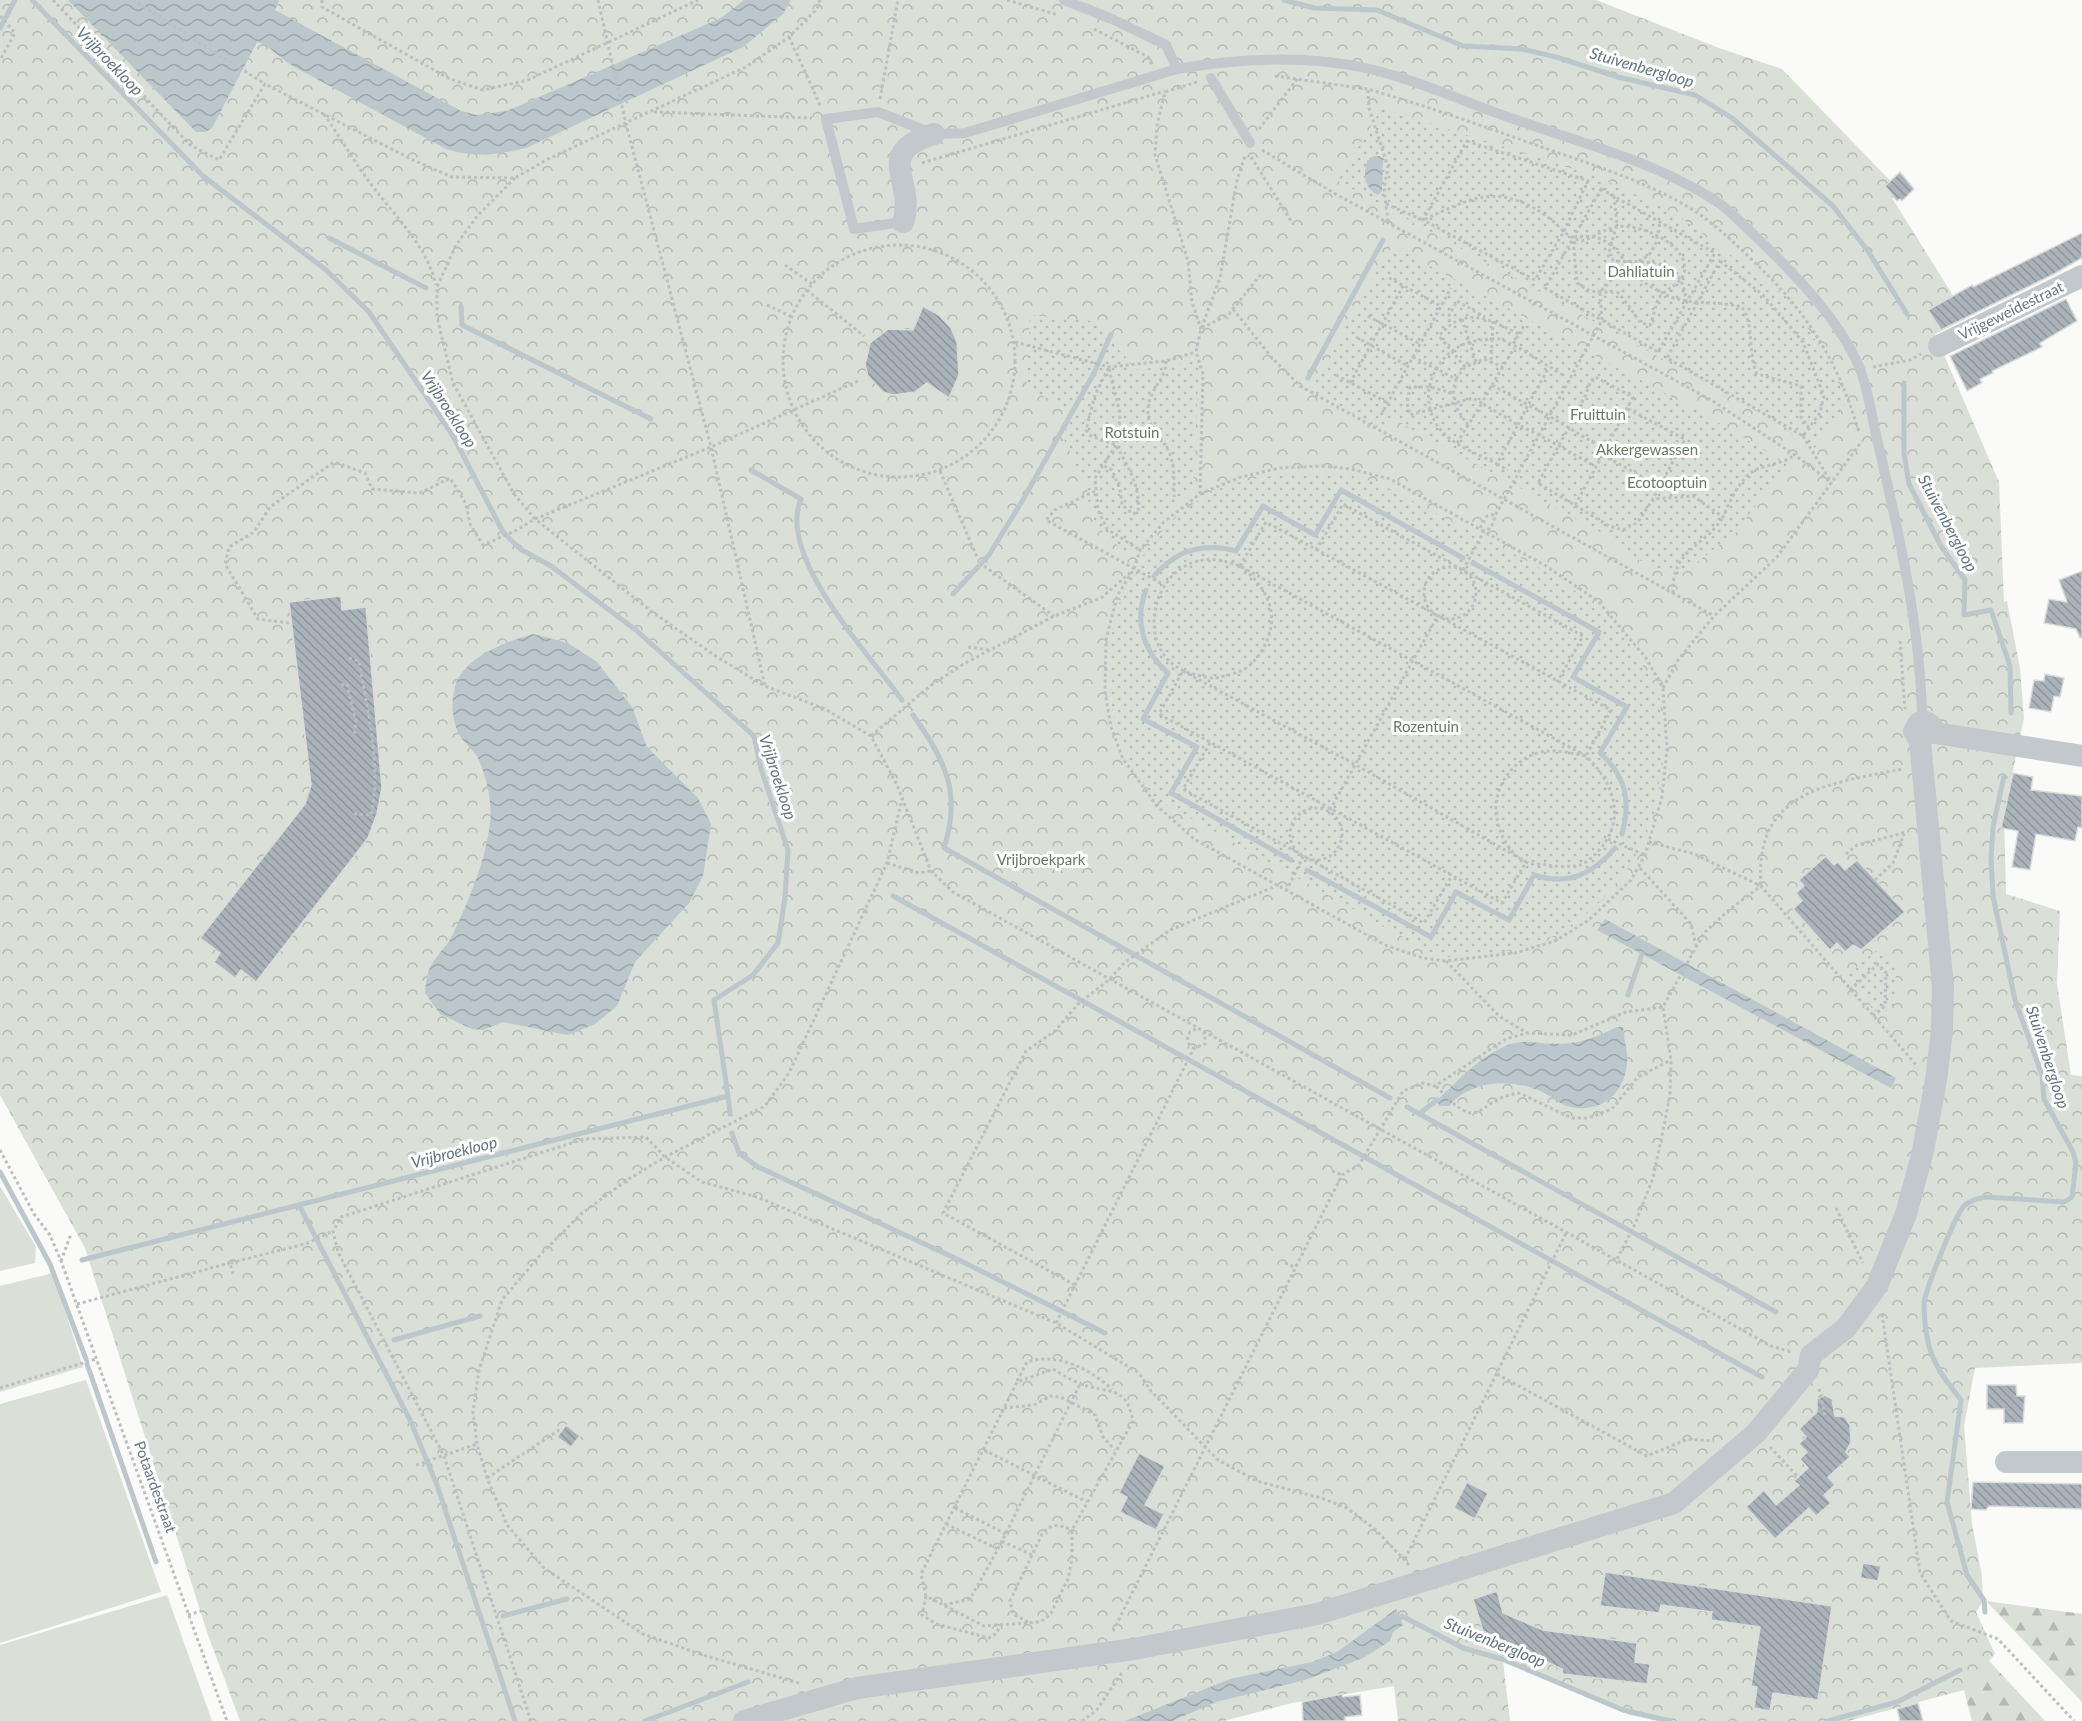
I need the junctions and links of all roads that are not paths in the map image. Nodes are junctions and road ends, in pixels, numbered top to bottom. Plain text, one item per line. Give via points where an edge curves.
1 (1064, 0) edge
2 (1177, 69) junction
3 (1211, 78) road end
4 (934, 134) junction
5 (1250, 143) road end
6 (903, 222) joint
7 (2082, 276) edge
8 (1939, 346) road end
9 (1921, 732) junction
10 (2082, 756) edge
11 (2006, 1462) dead end
12 (2082, 1462) edge
13 (744, 1721) edge

1 - 2 lane via 1166,45
2 - 4 lane via 965,133
2 - 9 lane via 1260,59 1368,68 1629,156 1720,203 1776,255 1836,327 1860,369 1912,604 1921,670
3 - 5 lane
4 - 6 street via 905,147 898,161 906,213
4 - 6 lane via 878,112 826,119 854,229
7 - 8 street, Vrijgeweidestraat
9 - 10 street
9 - 13 street via 1943,987 1942,1030 1926,1078 1923,1151 1906,1214 1878,1286 1846,1328 1811,1355 1808,1370 1756,1433 1674,1503 1317,1614 1134,1649 857,1688
11 - 12 street

